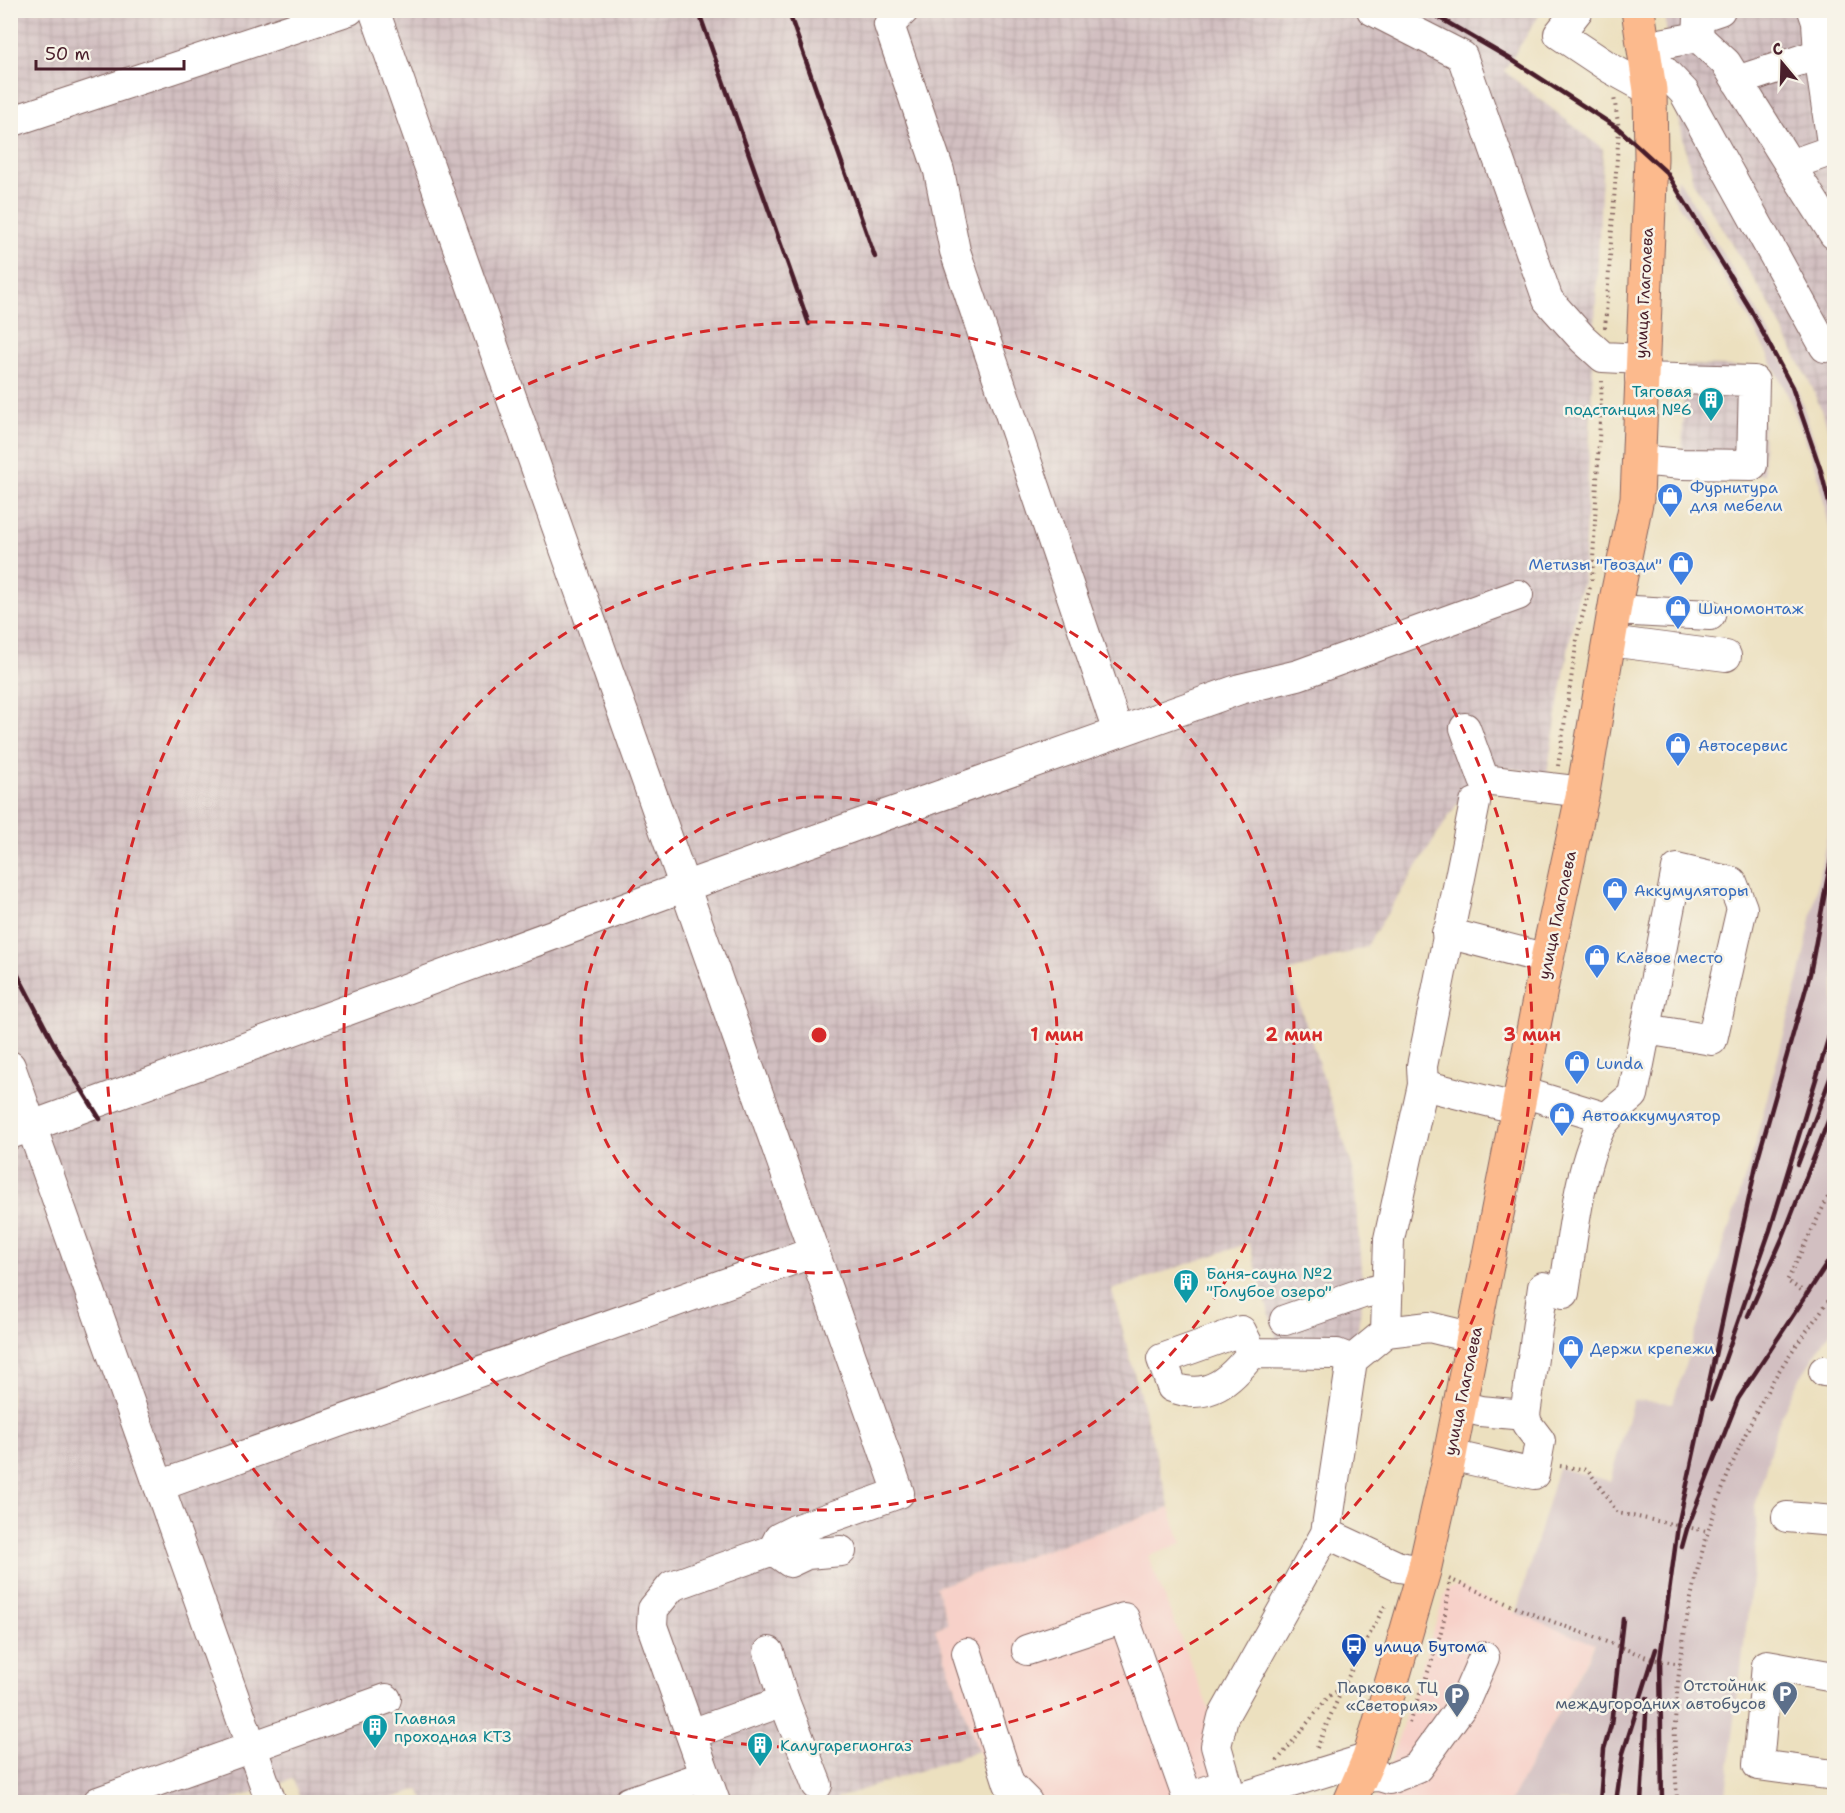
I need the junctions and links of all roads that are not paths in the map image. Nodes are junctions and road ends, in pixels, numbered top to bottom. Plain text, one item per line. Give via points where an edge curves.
1 (350, 10) edge
2 (374, 10) edge
3 (904, 10) edge
4 (1372, 10) edge
5 (1578, 10) edge
6 (1638, 10) edge
7 (1720, 10) edge
8 (1813, 10) edge
9 (1698, 37) junction
10 (1819, 54) junction
11 (1648, 74) junction
12 (1737, 81) junction
13 (10, 122) edge
14 (1834, 153) edge
15 (1790, 165) junction
16 (1832, 225) edge
17 (1831, 352) edge
18 (1641, 368) junction
19 (1638, 460) junction
20 (1518, 595) dead end
21 (1710, 615) dead end
22 (1611, 625) junction
23 (1726, 656) dead end
24 (1465, 728) dead end
25 (1118, 732) junction
26 (1584, 792) junction
27 (1474, 803) dead end
28 (686, 886) junction
29 (1447, 933) junction
30 (1547, 959) junction
31 (1646, 1029) junction
32 (10, 1066) edge
33 (1423, 1085) junction
34 (1520, 1100) junction
35 (1607, 1118) junction
36 (21, 1131) edge
37 (814, 1252) junction
38 (1388, 1288) junction
39 (1285, 1320) dead end
40 (1386, 1332) junction
41 (1474, 1338) junction
42 (1252, 1353) dead end
43 (1352, 1360) junction
44 (1458, 1406) junction
45 (1525, 1415) junction
46 (1450, 1455) junction
47 (159, 1486) junction
48 (1788, 1517) dead end
49 (1834, 1521) edge
50 (1326, 1533) junction
51 (773, 1550) junction
52 (841, 1551) dead end
53 (1441, 1572) junction
54 (1027, 1650) dead end
55 (769, 1652) dead end
56 (967, 1653) dead end
57 (1484, 1657) dead end
58 (1834, 1677) edge
59 (386, 1699) dead end
60 (784, 1701) junction
61 (691, 1734) junction
62 (252, 1749) junction
63 (1834, 1775) edge
64 (1360, 1779) edge
65 (817, 1785) dead end
66 (710, 1789) edge
67 (1230, 1797) edge
68 (1188, 1800) edge
69 (98, 1803) edge
70 (271, 1803) edge
71 (629, 1803) edge
72 (1027, 1803) edge

1 - 13 street
2 - 28 street
3 - 25 street via 889,25 939,171 955,251
4 - 18 street via 1462,56 1548,300 1603,357
5 - 11 street via 1559,34 1610,68
6 - 11 main road, улица Глаголева
7 - 9 street via 1699,17
8 - 10 street
9 - 11 street via 1660,44
9 - 12 street via 1726,63
10 - 12 street
10 - 14 street
11 - 17 street via 1661,68 1684,92
11 - 18 main road, улица Глаголева via 1651,159
12 - 15 street
14 - 15 street
15 - 16 street
18 - 19 main road, улица Глаголева
18 - 19 street via 1754,381 1752,465
19 - 22 main road, улица Глаголева via 1637,498
20 - 25 street via 1298,675 1240,689
21 - 22 street
22 - 23 street
22 - 26 main road, улица Глаголева
24 - 26 street via 1484,780
25 - 28 street
26 - 30 main road, улица Глаголева
27 - 29 street
28 - 36 street
28 - 37 street
29 - 30 street
29 - 33 street via 1422,1066
30 - 34 main road, улица Глаголева
31 - 31 street via 1677,869 1732,882 1742,908 1712,1040
31 - 35 street via 1633,1095
32 - 36 street
33 - 34 street
33 - 38 street via 1389,1239
34 - 35 street
34 - 41 main road, улица Глаголева
35 - 45 street via 1582,1183 1564,1293 1543,1287
36 - 47 street
37 - 47 street
37 - 51 street via 898,1493 795,1530 779,1538
38 - 39 street
38 - 40 street
40 - 41 street via 1429,1327
40 - 43 street
41 - 44 main road, улица Глаголева
42 - 43 street via 1337,1354
43 - 50 street
44 - 45 street
44 - 46 main road, улица Глаголева
45 - 46 street via 1540,1441 1534,1474
46 - 53 main road, улица Глаголева
47 - 62 street
48 - 49 street
50 - 53 street via 1399,1567
50 - 67 street via 1223,1717 1216,1746
51 - 52 street via 790,1562 807,1554
51 - 61 street via 672,1586 652,1609 652,1626
53 - 64 main road, улица Глаголева
54 - 68 street via 1124,1618
55 - 60 street
56 - 72 street via 1009,1784
57 - 64 street via 1464,1703 1417,1768 1389,1779
58 - 63 street via 1767,1665 1758,1766
59 - 62 street
60 - 61 street
60 - 65 street
61 - 66 street
62 - 69 street
62 - 70 street
64 - 67 street
66 - 71 street
67 - 68 street

